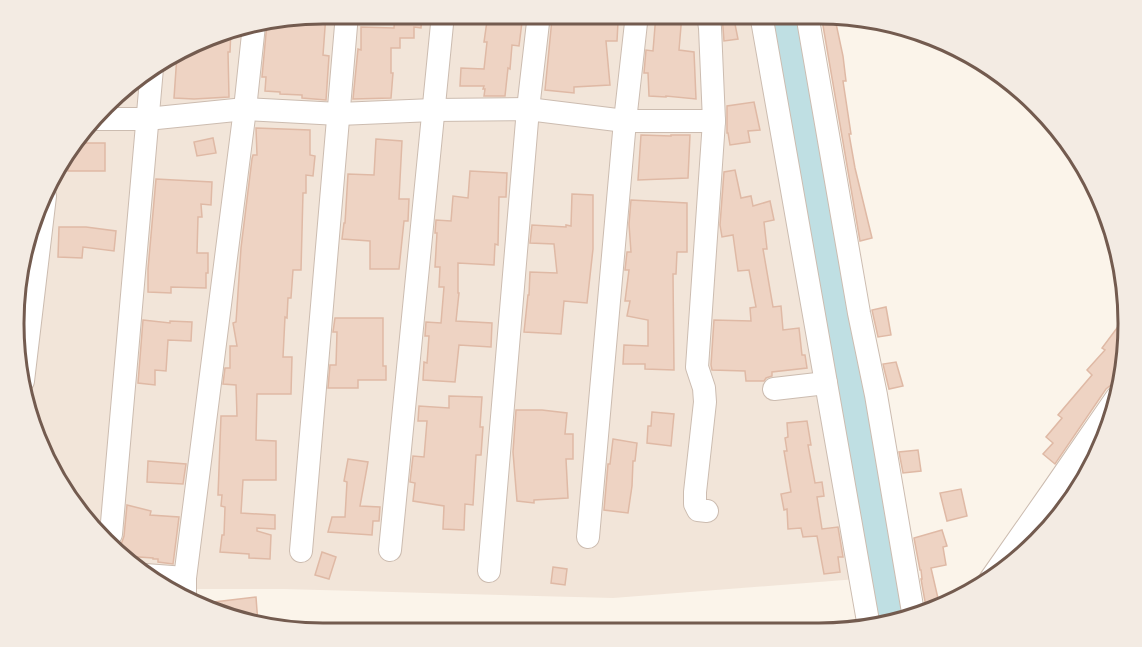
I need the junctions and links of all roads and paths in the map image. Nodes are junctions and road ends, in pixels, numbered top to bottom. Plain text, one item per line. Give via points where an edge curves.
1 (346, 24) edge
2 (442, 24) edge
3 (538, 24) edge
4 (636, 24) edge
5 (709, 24) edge
6 (763, 24) edge
7 (809, 24) edge
8 (253, 32) edge
9 (151, 78) edge
10 (245, 109) junction
11 (528, 109) junction
12 (433, 110) junction
13 (339, 114) junction
14 (105, 119) edge
15 (147, 119) junction
16 (625, 121) junction
17 (714, 121) junction
18 (42, 222) edge
19 (26, 355) edge
20 (826, 383) junction
21 (774, 389) dead end
22 (1103, 418) edge
23 (707, 511) dead end
24 (111, 534) dead end
25 (588, 537) dead end
26 (390, 550) dead end
27 (301, 551) dead end
28 (1006, 557) edge
29 (489, 571) dead end
30 (185, 588) edge
31 (912, 608) edge
32 (868, 618) edge

1 - 13 street
2 - 12 street
3 - 11 street
4 - 16 street
5 - 17 street
6 - 20 street
7 - 31 street
8 - 10 street
9 - 15 street
10 - 13 street
10 - 15 street
10 - 30 street
11 - 12 street
11 - 16 street
11 - 29 street
12 - 13 street
12 - 26 street
13 - 27 street
14 - 15 street
15 - 24 street
16 - 17 street
16 - 25 street
17 - 23 street via 697,367 705,402 695,504 698,510
18 - 19 street
20 - 21 street
20 - 32 street
22 - 28 street

